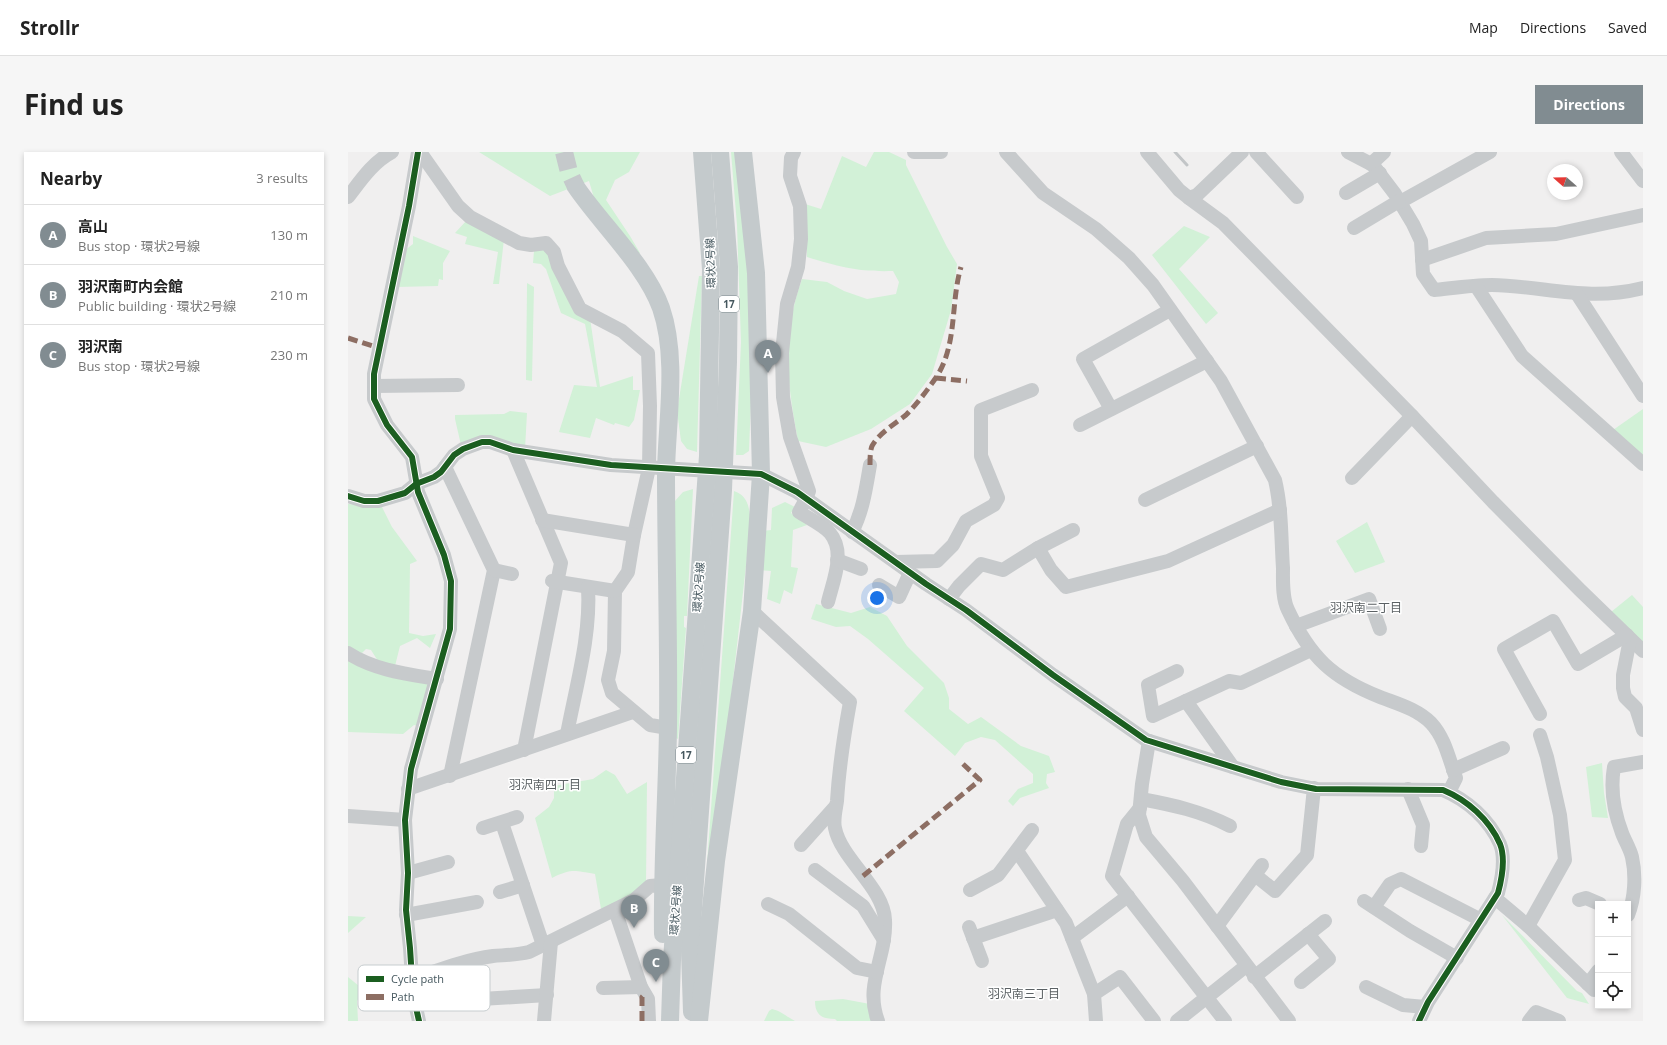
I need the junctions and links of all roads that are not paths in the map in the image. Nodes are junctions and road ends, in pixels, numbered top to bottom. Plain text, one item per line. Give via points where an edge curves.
1 (392, 152) edge
2 (419, 152) edge
3 (702, 152) edge
4 (720, 152) edge
5 (743, 152) edge
6 (794, 152) edge
7 (914, 152) edge
8 (941, 152) edge
9 (1006, 152) edge
10 (1147, 152) edge
11 (1242, 152) edge
12 (1256, 152) edge
13 (1348, 152) edge
14 (1384, 152) edge
15 (1490, 152) edge
16 (1621, 152) edge
17 (1375, 168) junction
18 (1643, 181) edge
19 (576, 187) tunnel mouth
20 (1346, 193) dead end
21 (348, 197) edge
22 (1297, 197) dead end
23 (1189, 198) junction
24 (1400, 202) junction
25 (1643, 215) edge
26 (1354, 228) dead end
27 (1422, 260) junction
28 (1476, 286) junction
29 (1643, 288) edge
30 (1577, 294) junction
31 (1170, 310) junction
32 (1207, 361) junction
33 (458, 385) dead end
34 (374, 386) junction
35 (1032, 390) dead end
36 (1643, 396) edge
37 (650, 406) junction
38 (668, 410) junction
39 (1111, 410) junction
40 (1412, 416) junction
41 (1080, 425) dead end
42 (1257, 446) junction
43 (513, 450) junction
44 (716, 456) junction
45 (1643, 464) edge
46 (870, 465) dead end
47 (445, 467) junction
48 (658, 468) junction
49 (761, 474) junction
50 (1352, 478) dead end
51 (416, 484) junction
52 (714, 489) junction
53 (348, 496) edge
54 (806, 499) junction
55 (1145, 500) dead end
56 (1280, 510) junction
57 (542, 520) junction
58 (1073, 530) dead end
59 (852, 532) junction
60 (634, 536) junction
61 (1038, 548) junction
62 (837, 560) junction
63 (896, 562) junction
64 (861, 569) dead end
65 (494, 570) junction
66 (910, 573) junction
67 (512, 574) dead end
68 (555, 581) junction
69 (879, 585) dead end
70 (588, 587) junction
71 (615, 591) junction
72 (949, 599) junction
73 (828, 602) dead end
74 (752, 611) junction
75 (1296, 626) junction
76 (1380, 629) dead end
77 (1629, 637) junction
78 (1311, 650) junction
79 (1643, 651) edge
80 (348, 653) edge
81 (1177, 671) dead end
82 (437, 679) junction
83 (1186, 701) junction
84 (633, 712) junction
85 (1540, 714) dead end
86 (668, 728) junction
87 (1643, 730) edge
88 (567, 734) junction
89 (1540, 734) dead end
90 (1149, 741) junction
91 (1503, 748) dead end
92 (524, 750) junction
93 (1643, 762) edge
94 (1233, 767) junction
95 (1453, 770) junction
96 (450, 776) junction
97 (1314, 788) junction
98 (408, 789) junction
99 (1408, 789) junction
100 (1449, 792) junction
101 (1140, 804) junction
102 (836, 806) junction
103 (348, 816) edge
104 (517, 818) dead end
105 (405, 820) junction
106 (502, 823) junction
107 (1230, 826) dead end
108 (483, 828) dead end
109 (1032, 830) dead end
110 (801, 845) dead end
111 (1421, 846) dead end
112 (1017, 852) junction
113 (448, 862) dead end
114 (815, 870) dead end
115 (408, 873) junction
116 (523, 885) junction
117 (662, 885) junction
118 (970, 890) dead end
119 (500, 892) dead end
120 (1128, 896) junction
121 (1495, 898) junction
122 (1579, 900) dead end
123 (477, 902) dead end
124 (1595, 902) edge
125 (768, 904) dead end
126 (1631, 907) edge
127 (615, 910) junction
128 (1057, 910) junction
129 (406, 915) junction
130 (1481, 920) junction
131 (1325, 921) dead end
132 (1216, 926) junction
133 (1528, 926) junction
134 (1308, 934) junction
135 (1072, 938) junction
136 (884, 940) junction
137 (547, 944) junction
138 (1457, 958) junction
139 (982, 960) dead end
140 (410, 965) edge
141 (453, 965) edge
142 (1250, 971) junction
143 (876, 972) junction
144 (1597, 973) edge
145 (1301, 982) dead end
146 (1366, 986) dead end
147 (603, 988) dead end
148 (643, 990) junction
149 (1094, 994) junction
150 (547, 995) junction
151 (1206, 998) junction
152 (490, 999) edge
153 (1425, 1007) junction
154 (417, 1011) edge
155 (419, 1021) edge
156 (544, 1021) edge
157 (642, 1021) edge
158 (649, 1021) edge
159 (669, 1021) edge
160 (692, 1021) edge
161 (699, 1021) edge
162 (878, 1021) edge
163 (1096, 1021) edge
164 (1154, 1021) edge
165 (1177, 1021) edge
166 (1225, 1021) edge
167 (1289, 1021) edge
168 (1419, 1021) edge
169 (1529, 1021) edge
170 (1559, 1021) edge

1 - 21 street via 373,165
2 - 34 street via 374,374
2 - 37 street via 458,206 470,217 519,243 531,246 546,243 554,252 558,266 580,309 622,331 648,353
3 - 44 main road, 環状2号線 / 17 via 711,269
4 - 44 main road, 環状2号線 / 17 via 729,267 728,362
5 - 49 main road via 756,274
6 - 54 street via 790,176 800,206 801,239 798,267 787,304 782,353 783,396 790,437 809,491
7 - 8 street
9 - 31 street via 1042,193 1096,229 1128,258
10 - 23 street
11 - 23 street via 1201,191
12 - 22 street
13 - 17 street
14 - 17 street
15 - 24 street
16 - 18 street
17 - 20 street
17 - 24 street
19 - 38 main road via 592,211 634,262 661,308 668,340
23 - 40 street via 1223,223
24 - 26 street
24 - 27 street via 1421,241
25 - 27 street via 1556,234 1486,238
27 - 28 street via 1423,274 1434,290
28 - 30 street via 1492,285
28 - 45 street via 1522,356
29 - 30 street
30 - 36 street
31 - 32 street
31 - 39 street via 1083,360
32 - 39 street
32 - 42 street
33 - 34 street
34 - 51 street via 374,399 387,424 412,457
35 - 63 street via 981,410 981,456 998,498 994,506 966,521 953,545 937,561
37 - 38 street
37 - 48 street
38 - 48 main road
39 - 41 street
40 - 50 street
40 - 77 street via 1504,513
42 - 55 street
42 - 56 street via 1275,480
43 - 47 street via 482,442 463,448
43 - 48 street via 611,465
43 - 57 street
44 - 52 main road, 環状2号線 / 17
46 - 59 street via 865,494
47 - 51 street via 434,477
47 - 65 street
48 - 49 street
48 - 60 street
48 - 86 main road
49 - 54 street
49 - 74 main road
51 - 53 street via 405,493 378,501 364,501
51 - 82 street via 444,555 451,581 450,629
52 - 159 main road, 環状2号線 / 17 via 672,952
52 - 160 main road, 環状2号線 / 17 via 690,951
54 - 59 street
54 - 62 street via 799,512 830,533 837,547
56 - 61 street via 1168,561 1066,587 1051,570
56 - 75 street via 1284,590 1287,608
57 - 60 street
57 - 68 street via 561,563
58 - 61 street
59 - 63 street
60 - 71 street via 628,572
61 - 72 street via 1003,570 980,564
62 - 64 street
62 - 73 street
63 - 66 street
65 - 67 street
65 - 96 street
66 - 69 street via 899,597
66 - 72 street
68 - 70 street
68 - 92 street
70 - 71 street
70 - 88 street via 589,607 585,642
71 - 84 street via 614,651 608,680 612,694
72 - 90 street
74 - 102 street via 850,702 839,767
74 - 161 main road via 716,861
75 - 76 street via 1369,599
75 - 78 street
77 - 79 street
77 - 85 street via 1578,664 1553,620 1504,649
77 - 87 street via 1623,676 1623,700 1636,708
78 - 83 street via 1241,683 1229,681
78 - 95 street via 1324,665 1344,681 1416,711 1431,724 1442,740
80 - 82 street via 376,666
81 - 83 street via 1148,685 1153,716
82 - 98 street via 411,769
83 - 94 street
84 - 86 street via 650,725
84 - 88 street
86 - 117 main road
88 - 92 street
89 - 133 street via 1560,816 1565,860
90 - 94 street
90 - 101 street
91 - 95 street
92 - 96 street
93 - 126 street via 1614,767 1611,782 1616,813 1632,856 1634,875
94 - 97 street via 1281,782
95 - 100 street via 1456,778
96 - 98 street
97 - 99 street
97 - 132 street via 1307,855 1275,891 1259,870
98 - 105 street
99 - 100 street
99 - 111 street via 1422,825
100 - 121 street via 1472,806 1489,826 1500,845 1502,877
101 - 107 street via 1178,805 1207,814
101 - 120 street via 1127,824 1112,876
101 - 132 street via 1139,815 1146,837
102 - 110 street
102 - 136 street via 835,828 840,840 882,904 885,919
103 - 105 street
104 - 106 street
105 - 115 street
106 - 108 street
106 - 116 street
109 - 112 street
112 - 118 street via 998,875
112 - 128 street
113 - 115 street
114 - 136 street via 863,906
115 - 129 street
116 - 119 street
116 - 137 street
117 - 127 street via 650,886 634,900
117 - 159 main road
120 - 135 street
120 - 151 street
121 - 130 street
121 - 133 street
122 - 124 street via 1586,898
123 - 129 street
125 - 143 street via 789,914 857,968
127 - 137 street
127 - 148 street
128 - 135 street
128 - 139 street via 971,932
129 - 140 street
130 - 138 street
130 - 138 street via 1401,879 1390,884 1369,904
131 - 134 street
132 - 142 street
133 - 144 street via 1591,987
134 - 142 street
134 - 145 street via 1329,959
135 - 149 street
136 - 143 street
137 - 141 street via 530,952 493,956
137 - 150 street
138 - 153 street
142 - 151 street
142 - 167 street
143 - 162 street via 872,990
146 - 153 street via 1403,1005
147 - 148 street
148 - 157 street
148 - 158 street via 648,999
149 - 163 street
149 - 164 street via 1120,977
150 - 152 street
150 - 156 street
151 - 165 street
151 - 166 street
153 - 168 street
154 - 155 street
169 - 170 street via 1536,1012

